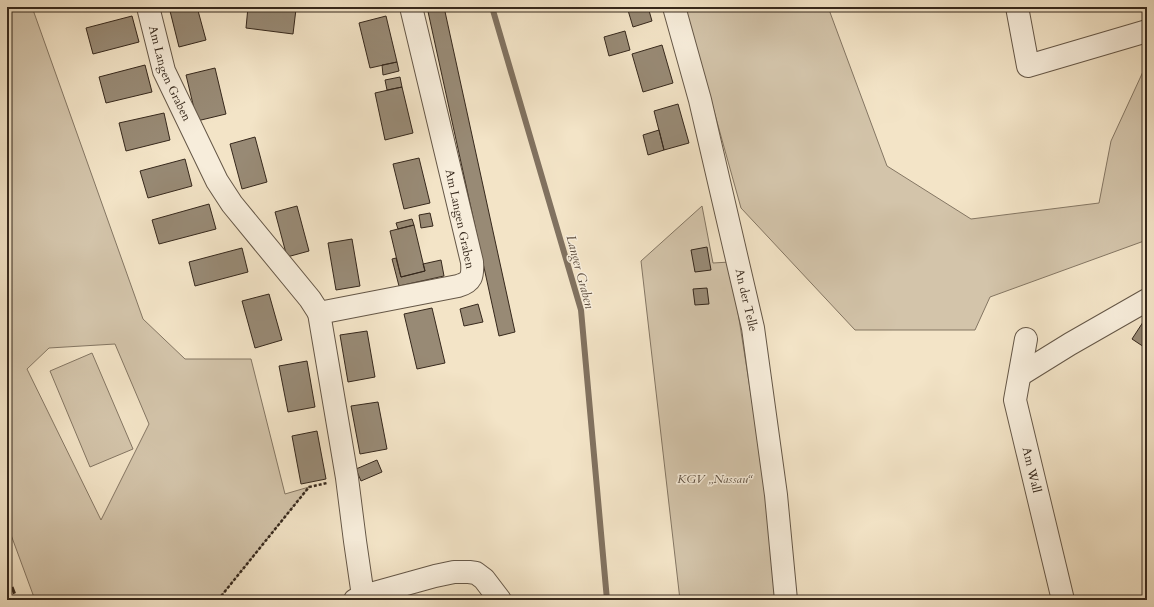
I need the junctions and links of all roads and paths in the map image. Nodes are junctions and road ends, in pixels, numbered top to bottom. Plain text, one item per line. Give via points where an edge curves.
1 (148, 7) edge
2 (411, 7) edge
3 (674, 7) edge
4 (1017, 7) edge
5 (1147, 31) edge
6 (1147, 300) edge
7 (319, 313) junction
8 (1026, 338) dead end
9 (1020, 375) junction
10 (348, 485) junction
11 (359, 598) edge
12 (218, 600) edge
13 (500, 600) edge
14 (786, 600) edge
15 (1063, 600) edge

1 - 7 street, Am Langen Graben via 164,71 217,181 232,204
2 - 7 street, Am Langen Graben via 472,262 470,279 465,284
3 - 14 street, An der Telle via 700,100 753,328 776,495
4 - 5 street via 1028,66
6 - 9 street
7 - 10 street, Am Langen Graben
8 - 9 street, Am Wall
9 - 15 street, Am Wall via 1015,400
10 - 11 street, Am Langen Graben
10 - 12 path via 308,487
11 - 13 street via 435,576 468,572 476,573 484,579

